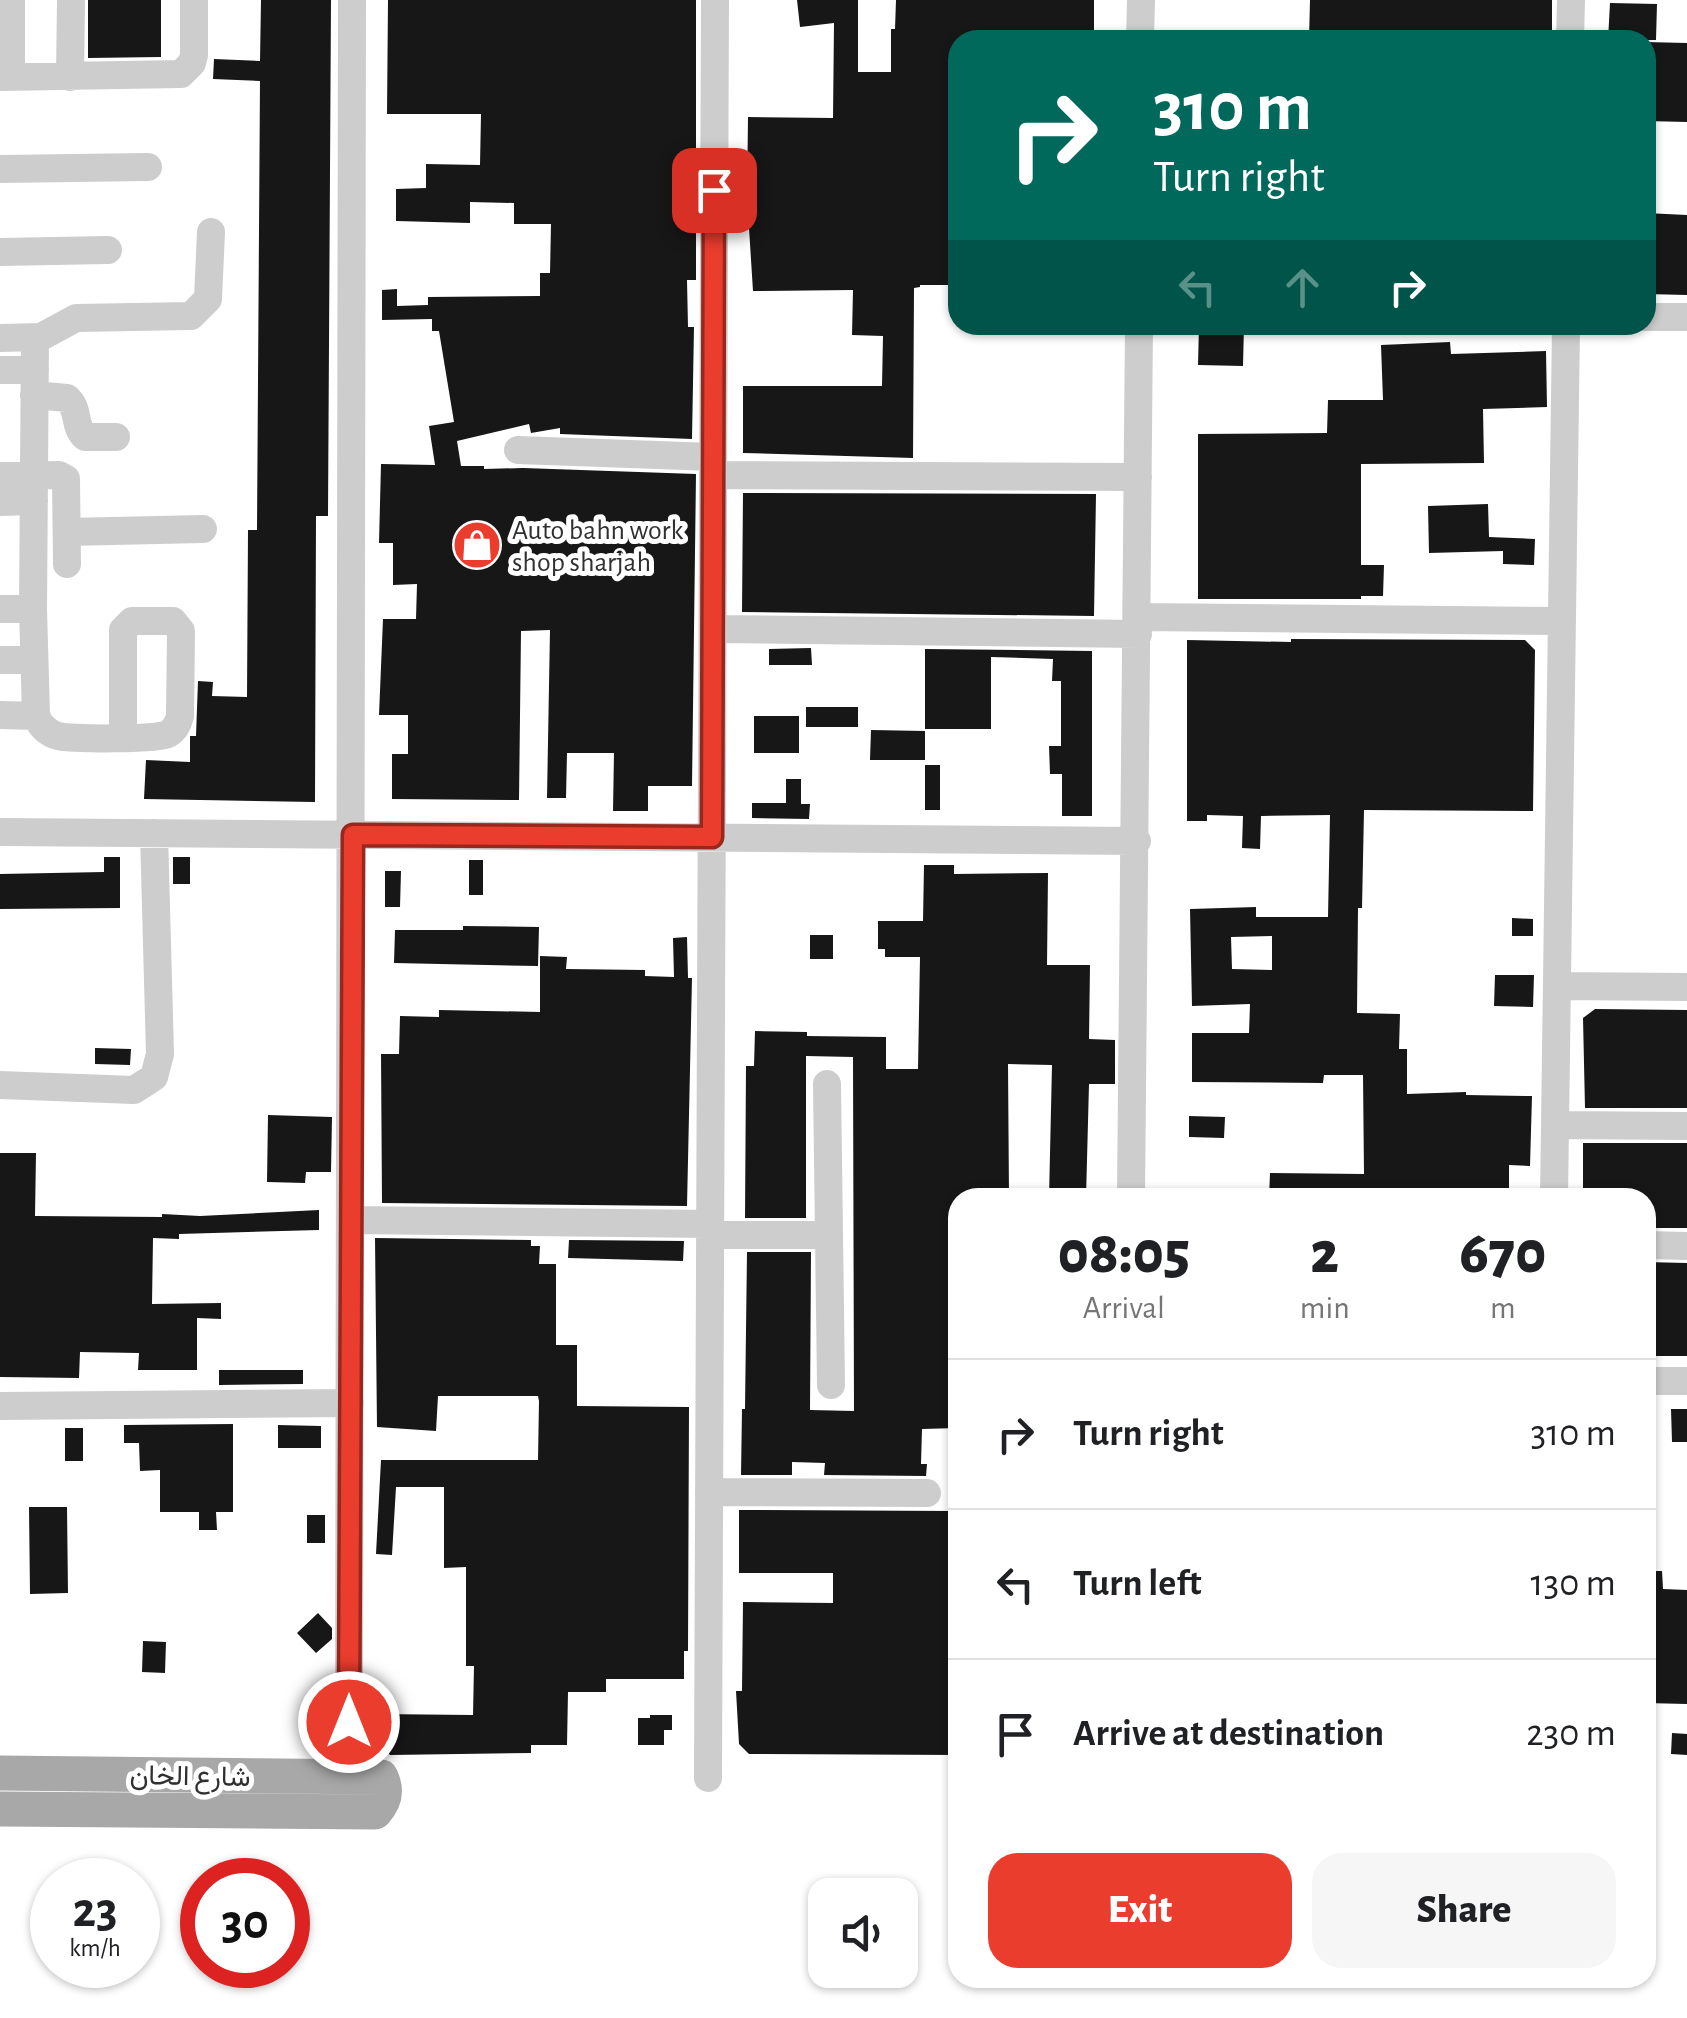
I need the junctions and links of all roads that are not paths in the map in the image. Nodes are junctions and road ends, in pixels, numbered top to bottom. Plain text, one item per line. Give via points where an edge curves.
1 (11, 0) edge
2 (71, 0) edge
3 (194, 0) edge
4 (352, 0) edge
5 (715, 0) edge
6 (1141, 0) edge
7 (1571, 0) edge
8 (1140, 30) edge
9 (1570, 30) edge
10 (5, 77) edge
11 (70, 77) junction
12 (148, 167) dead end
13 (0, 169) edge
14 (212, 232) dead end
15 (108, 250) dead end
16 (0, 252) edge
17 (1656, 316) edge
18 (1687, 317) edge
19 (1139, 335) edge
20 (1566, 335) edge
21 (0, 338) edge
22 (35, 338) junction
23 (0, 370) edge
24 (34, 382) junction
25 (116, 436) dead end
26 (518, 450) dead end
27 (713, 466) junction
28 (0, 476) edge
29 (1138, 478) junction
30 (34, 488) junction
31 (0, 502) edge
32 (203, 528) dead end
33 (66, 532) junction
34 (66, 564) dead end
35 (0, 609) edge
36 (33, 609) junction
37 (1562, 621) junction
38 (1138, 626) junction
39 (712, 629) junction
40 (0, 660) edge
41 (33, 660) junction
42 (0, 715) edge
43 (36, 716) junction
44 (123, 737) dead end
45 (0, 832) edge
46 (154, 833) junction
47 (353, 835) junction
48 (712, 837) junction
49 (1136, 841) junction
50 (1557, 986) junction
51 (1687, 987) edge
52 (827, 1084) dead end
53 (0, 1085) edge
54 (1555, 1125) junction
55 (1687, 1126) edge
56 (1131, 1188) edge
57 (1554, 1188) edge
58 (352, 1220) junction
59 (710, 1230) junction
60 (829, 1235) junction
61 (1656, 1245) edge
62 (1687, 1246) edge
63 (1656, 1381) edge
64 (1687, 1381) edge
65 (831, 1385) dead end
66 (350, 1402) junction
67 (0, 1406) edge
68 (709, 1492) junction
69 (927, 1493) dead end
70 (349, 1722) junction
71 (0, 1772) edge
72 (311, 1777) junction
73 (381, 1777) junction
74 (708, 1778) dead end
75 (0, 1809) edge

1 - 10 street
2 - 11 street
3 - 11 street via 194,55 181,74
4 - 47 street
5 - 27 street
6 - 8 street
7 - 9 street
10 - 11 street
12 - 13 street
14 - 22 street via 208,300 198,312 182,318 76,318
15 - 16 street
17 - 18 street
19 - 29 street
20 - 37 street
21 - 22 street
22 - 24 street
23 - 24 street
24 - 25 street via 67,398 85,436
24 - 30 street
26 - 27 street
27 - 29 street
27 - 39 street
28 - 30 street
29 - 38 street
30 - 31 street
30 - 33 street via 59,475 66,479
30 - 36 street
32 - 33 street
33 - 34 street
35 - 36 street
36 - 41 street
37 - 38 street
37 - 50 street
38 - 39 street
38 - 49 street
39 - 48 street
40 - 41 street
41 - 43 street
42 - 43 street
43 - 44 street via 58,736
45 - 46 street
46 - 47 street
46 - 53 street via 160,1061 154,1077 134,1090
47 - 48 street
47 - 58 street
48 - 49 street
48 - 59 street
49 - 56 street
50 - 51 street
50 - 54 street
52 - 60 street
54 - 55 street
54 - 57 street
58 - 59 street
58 - 66 street
59 - 60 street
59 - 68 street
60 - 65 street
61 - 62 street
63 - 64 street
66 - 67 street
66 - 70 street
68 - 69 street
68 - 74 street
70 - 72 street via 340,1747
70 - 73 street via 356,1747
71 - 72 main road, شارع الخان
72 - 73 main road, شارع الخان
73 - 75 main road, شارع الخان via 385,1795 376,1812

